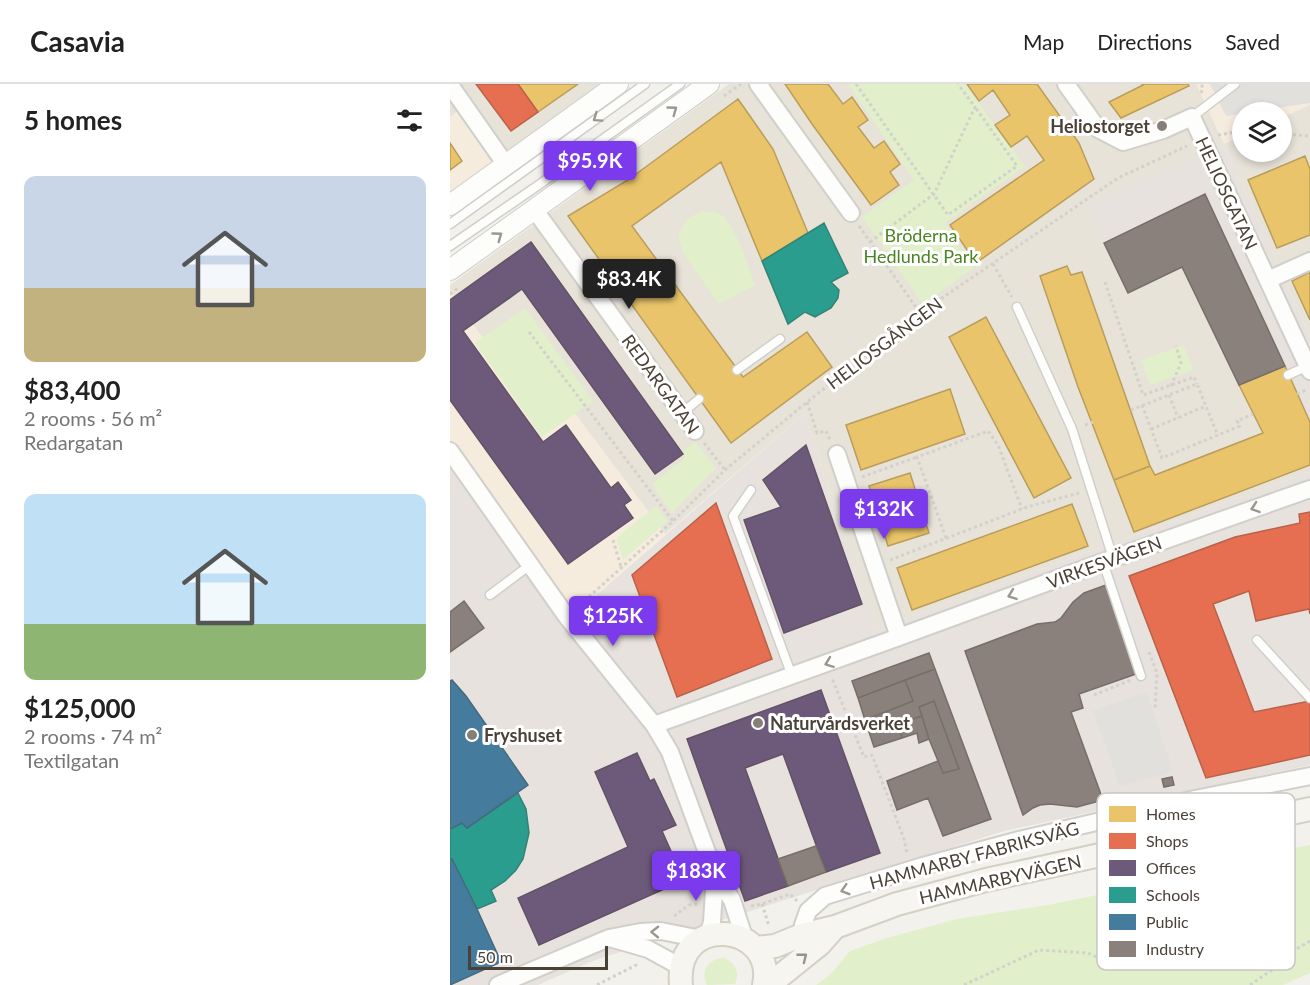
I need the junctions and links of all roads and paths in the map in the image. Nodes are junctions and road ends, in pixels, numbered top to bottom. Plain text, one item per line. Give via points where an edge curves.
1 (618, 84) edge
2 (645, 84) edge
3 (680, 84) edge
4 (709, 84) edge
5 (758, 84) edge
6 (855, 84) edge
7 (958, 84) edge
8 (1066, 84) edge
9 (1234, 84) edge
10 (1239, 84) edge
11 (450, 86) edge
12 (975, 107) junction
13 (1192, 117) junction
14 (1232, 133) edge
15 (1292, 135) edge
16 (1310, 136) edge
17 (1202, 139) junction
18 (506, 165) junction
19 (934, 194) junction
20 (450, 205) edge
21 (534, 209) junction
22 (851, 213) joint
23 (450, 224) edge
24 (870, 242) junction
25 (450, 246) edge
26 (1310, 261) edge
27 (993, 263) junction
28 (450, 270) edge
29 (1268, 280) junction
30 (1106, 282) dead end
31 (1005, 284) dead end
32 (1017, 307) dead end
33 (920, 313) junction
34 (529, 332) dead end
35 (780, 339) dead end
36 (1176, 346) dead end
37 (1309, 367) edge
38 (737, 370) dead end
39 (1288, 375) dead end
40 (1197, 384) junction
41 (1171, 386) junction
42 (1310, 388) edge
43 (1297, 394) dead end
44 (1169, 395) junction
45 (699, 399) dead end
46 (807, 402) junction
47 (1142, 405) junction
48 (1206, 406) junction
49 (1131, 410) dead end
50 (682, 413) junction
51 (1253, 414) dead end
52 (1178, 418) junction
53 (1150, 429) junction
54 (695, 431) joint
55 (826, 431) dead end
56 (1218, 436) junction
57 (450, 451) edge
58 (837, 454) dead end
59 (917, 457) junction
60 (725, 470) junction
61 (846, 482) junction
62 (1091, 489) junction
63 (1310, 489) edge
64 (750, 490) dead end
65 (1022, 509) junction
66 (673, 521) junction
67 (946, 538) junction
68 (613, 540) dead end
69 (1108, 560) junction
70 (530, 565) junction
71 (621, 567) junction
72 (875, 567) junction
73 (490, 595) dead end
74 (567, 617) junction
75 (899, 638) junction
76 (1257, 640) dead end
77 (792, 676) junction
78 (1141, 676) joint
79 (841, 678) dead end
80 (1094, 695) dead end
81 (1310, 698) edge
82 (654, 725) junction
83 (1310, 776) edge
84 (1225, 793) edge
85 (1310, 809) edge
86 (1295, 812) edge
87 (1097, 822) edge
88 (1097, 856) edge
89 (910, 870) junction
90 (715, 874) junction
91 (705, 903) dead end
92 (762, 904) junction
93 (746, 907) dead end
94 (808, 911) junction
95 (670, 920) dead end
96 (835, 927) junction
97 (802, 935) junction
98 (705, 937) junction
99 (609, 938) junction
100 (757, 941) junction
101 (1310, 941) edge
102 (1295, 950) edge
103 (1097, 957) edge
104 (644, 959) dead end
105 (1272, 970) edge
106 (677, 978) edge
107 (498, 985) edge
108 (597, 985) edge
109 (764, 985) edge
110 (769, 985) edge
111 (964, 985) edge
112 (1250, 985) edge

1 - 18 street
2 -> 23 lane
3 - 25 lane
21 -> 4 street
5 - 22 street
6 - 19 path
7 - 12 path
8 - 13 street, HELIOSGATAN via 1098,129 1123,142
9 - 10 lane
9 - 13 lane
11 - 18 street
12 - 19 path
12 - 19 path via 1017,166 948,215
13 - 17 street, HELIOSGATAN
14 - 17 path, HELIOSGÅNGEN
15 - 16 path
17 - 27 path, HELIOSGÅNGEN via 1118,178
17 - 29 street, HELIOSGATAN
18 - 20 street
19 - 24 path
28 -> 21 street
21 - 50 street, REDARGATAN
22 - 24 path
24 - 33 path
26 - 29 street
27 - 31 path
27 - 33 path, HELIOSGÅNGEN
29 - 37 street, HELIOSGATAN
30 - 41 path via 1143,395
32 - 62 lane via 1072,429
33 - 46 path, HELIOSGÅNGEN
34 - 66 path
35 - 38 lane
36 - 41 path via 1181,363
37 - 39 lane
40 - 41 path via 1194,377
40 - 44 path
40 - 48 path
42 - 43 path
44 - 47 path
44 - 52 path
45 - 50 lane
46 - 55 path via 817,433
46 - 60 path, HELIOSGÅNGEN
47 - 49 path
47 - 53 path
48 - 52 path
48 - 56 path
50 - 54 street, REDARGATAN
51 - 56 path via 1237,421 1240,426
52 - 53 path
53 - 56 path via 1162,458
54 - 60 path, REDARGATAN
57 - 70 street
58 - 61 street
59 - 61 path
59 - 65 path via 988,431 998,445
59 - 67 path
60 - 66 path, HELIOSGÅNGEN
61 - 72 street
62 - 65 path
62 - 69 lane
63 -> 69 street, VIRKESVÄGEN
64 - 77 lane via 733,516
65 - 67 path
66 - 71 path, HELIOSGÅNGEN
67 - 72 path
68 - 71 path
69 -> 75 street, VIRKESVÄGEN
69 - 78 lane
70 - 73 lane
70 - 74 street
71 - 74 path, HELIOSGÅNGEN
72 - 75 street
74 - 82 street
75 -> 77 street, VIRKESVÄGEN
76 - 81 lane
77 - 82 street, VIRKESVÄGEN
78 - 80 path
79 - 89 path via 832,681 864,757 872,755 904,839
82 - 90 street via 670,752
83 - 84 street, HAMMARBY FABRIKSVÄG
85 - 86 main road, HAMMARBYVÄGEN
87 - 89 street, HAMMARBY FABRIKSVÄG
88 - 96 main road, HAMMARBYVÄGEN via 897,904
89 -> 94 street, HAMMARBY FABRIKSVÄG via 825,896
90 - 98 street via 712,922
90 - 100 street
91 - 95 path via 689,905
92 - 93 path
92 - 94 path via 790,894
92 - 100 path
94 - 97 street
96 - 97 main road, HAMMARBYVÄGEN
110 -> 96 main road, HAMMARBYVÄGEN
97 - 100 main road, HAMMARBYVÄGEN via 775,946
98 -> 99 street via 661,931
98 - 100 main road, HAMMARBYVÄGEN via 734,934
98 - 106 main road via 685,956
99 - 106 street via 648,949
99 - 107 street
100 - 109 main road via 765,968
101 - 102 path
103 - 111 path via 1039,950
104 - 108 path
105 - 112 path

